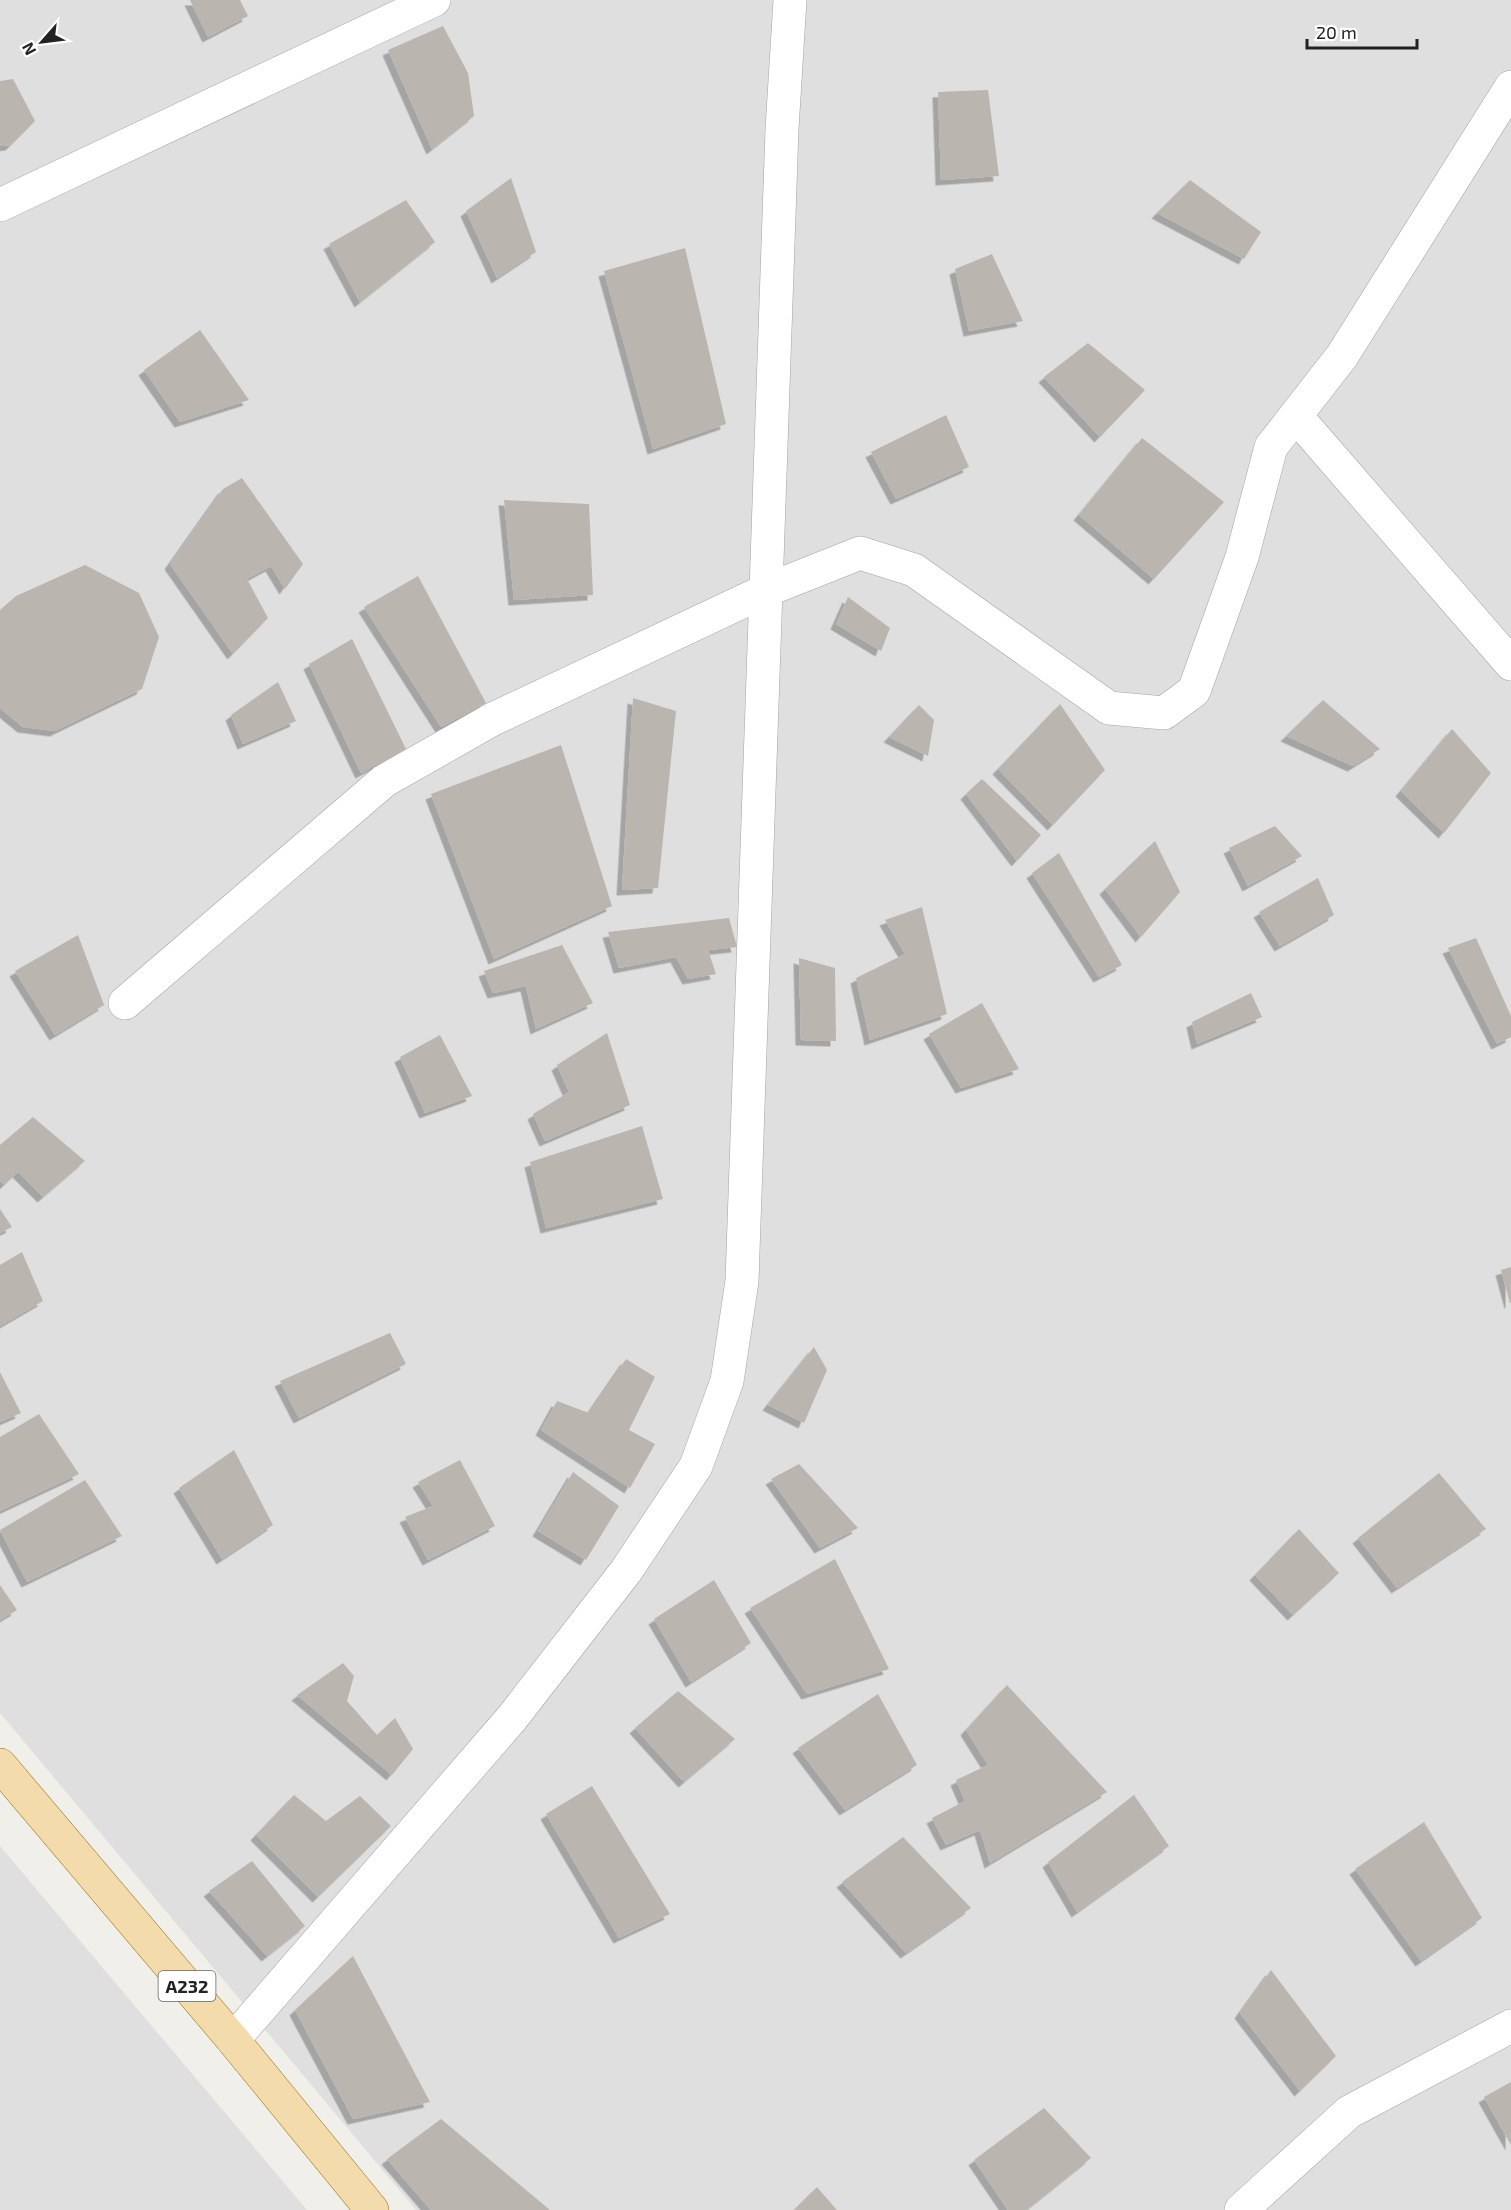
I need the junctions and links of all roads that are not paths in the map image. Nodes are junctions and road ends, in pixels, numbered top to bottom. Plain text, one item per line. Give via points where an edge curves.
1 (434, 0) edge
2 (790, 0) edge
3 (1511, 87) edge
4 (0, 205) edge
5 (1296, 416) junction
6 (766, 590) junction
7 (1511, 664) edge
8 (125, 1003) dead end
9 (0, 1765) edge
10 (1511, 2026) edge
11 (233, 2040) junction
12 (372, 2210) edge
13 (1241, 2210) edge

1 - 4 street
2 - 6 street
3 - 5 street via 1342,356
5 - 6 street via 1271,447 1242,557 1194,691 1164,713 1109,708 914,570 860,553
5 - 7 street
6 - 8 street via 494,719 384,781
6 - 11 street via 742,1281 727,1381 696,1466 626,1571 512,1718
9 - 11 main road, A232
10 - 13 street via 1348,2112
11 - 12 main road, A232

